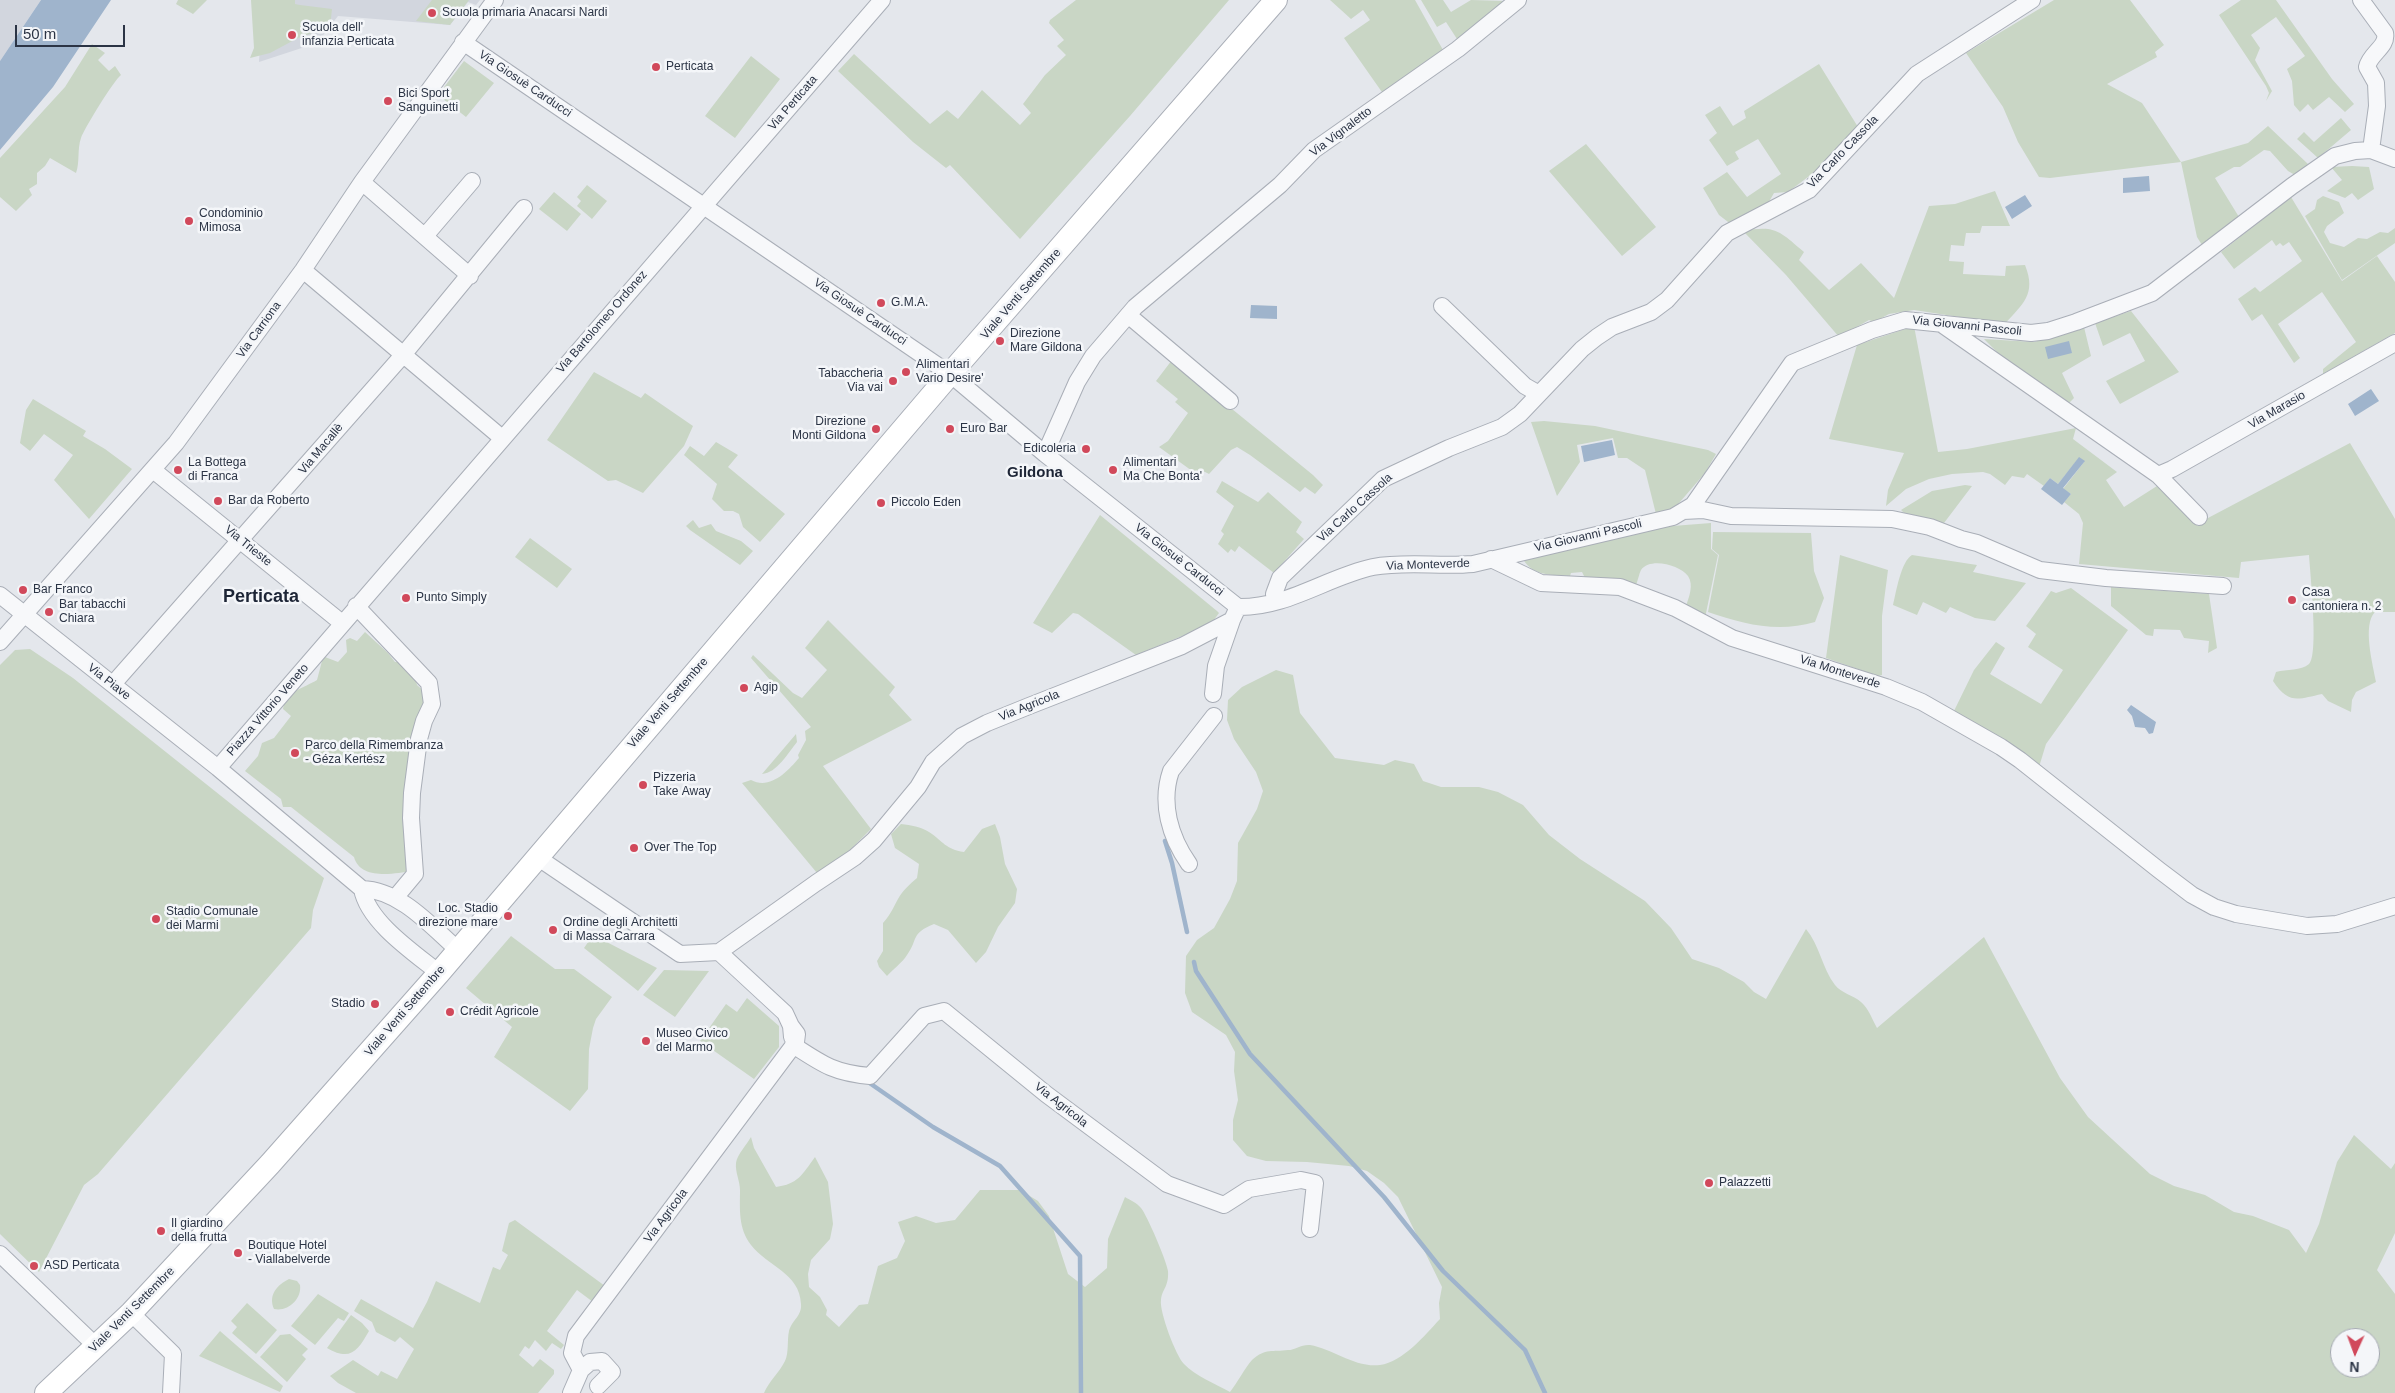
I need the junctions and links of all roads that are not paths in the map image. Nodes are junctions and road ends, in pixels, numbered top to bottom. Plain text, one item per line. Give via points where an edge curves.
1 (495, 0) edge
2 (882, 0) edge
3 (1276, 0) edge
4 (1518, 0) edge
5 (2032, 0) edge
6 (2362, 0) edge
7 (463, 42) junction
8 (2371, 150) junction
9 (2395, 159) edge
10 (472, 181) dead end
11 (362, 182) junction
12 (704, 206) junction
13 (524, 208) dead end
14 (425, 236) junction
15 (303, 270) junction
16 (470, 276) junction
17 (1442, 306) dead end
18 (1128, 315) junction
19 (1938, 322) junction
20 (2395, 343) edge
21 (403, 355) junction
22 (950, 374) junction
23 (1539, 394) junction
24 (1230, 401) dead end
25 (502, 438) junction
26 (1045, 454) junction
27 (153, 470) junction
28 (2158, 475) junction
29 (1683, 510) junction
30 (2199, 517) dead end
31 (241, 541) junction
32 (1491, 559) junction
33 (2223, 586) dead end
34 (0, 595) edge
35 (1275, 602) junction
36 (356, 606) junction
37 (1235, 613) junction
38 (24, 615) junction
39 (342, 623) junction
40 (0, 642) edge
41 (113, 684) junction
42 (1213, 694) dead end
43 (1214, 716) dead end
44 (218, 768) junction
45 (537, 857) junction
46 (1189, 864) dead end
47 (362, 889) junction
48 (395, 898) junction
49 (2395, 906) edge
50 (457, 949) junction
51 (719, 952) junction
52 (439, 973) junction
53 (793, 1045) junction
54 (1310, 1230) dead end
55 (0, 1254) edge
56 (131, 1313) junction
57 (96, 1346) junction
58 (581, 1370) junction
59 (598, 1386) dead end
60 (46, 1393) edge
61 (171, 1393) edge
62 (570, 1393) edge

1 - 7 street, Via Carriona
2 - 12 street, Via Perticata
3 - 22 main road, Viale Venti Settembre
4 - 18 street, Via Vignaletto via 1452,53 1314,150 1280,185
5 - 23 street, Via Carlo Cassola via 1917,74 1809,190 1727,233 1667,300 1652,312 1612,327 1597,337
6 - 8 street via 2386,38 2367,66 2376,83 2377,106
7 - 11 street, Via Carriona
7 - 12 street, Via Giosuè Carducci
8 - 9 street, Via Giovanni Pascoli
8 - 19 street, Via Giovanni Pascoli via 2335,156 2152,293 2132,302 2048,331 2031,333
10 - 14 street
11 - 14 street
11 - 15 street, Via Carriona
12 - 22 street, Via Giosuè Carducci
12 - 25 street, Via Bartolomeo Ordonez
13 - 16 street, Via Macallè
14 - 16 street
15 - 21 street
15 - 27 street, Via Carriona
16 - 21 street, Via Macallè
17 - 23 street via 1525,386
18 - 24 street
18 - 26 street, Via Vignaletto via 1093,356 1077,382
19 - 28 street
19 - 29 street, Via Giovanni Pascoli via 1905,320 1792,363 1702,493 1693,505
20 - 28 street, Via Marasio
21 - 25 street
21 - 31 street, Via Macallè
22 - 26 street, Via Giosuè Carducci
22 - 45 main road, Viale Venti Settembre
23 - 35 street, Via Carlo Cassola via 1502,427 1383,479 1280,578 1274,594
25 - 36 street, Via Bartolomeo Ordonez
26 - 37 street, Via Giosuè Carducci
27 - 31 street, Via Trieste
27 - 38 street, Via Carriona
28 - 30 street
29 - 32 street, Via Giovanni Pascoli via 1673,517
29 - 33 street, Via Giovanni Pascoli via 1731,516 1892,519 1930,527 1977,543 2040,570
31 - 39 street, Via Trieste
31 - 41 street, Via Macallè
32 - 35 street, Via Monteverde via 1452,566 1395,564 1360,570
32 - 49 street, Via Monteverde via 1541,583 1620,587 1675,608 1732,638 1821,665 1922,702 2020,760 2158,870 2214,907 2307,926 2338,924
34 - 38 street, Via Piave
35 - 37 street, Via Monteverde
36 - 39 street, Via Bartolomeo Ordonez
36 - 48 street via 429,683 432,696 420,739 412,793 415,874
37 - 42 street via 1216,666
37 - 51 street, Via Agricola via 1182,646 987,722 962,736 933,762 918,787 874,840 855,857
38 - 40 street, Via Carriona
38 - 41 street, Via Piave
39 - 44 street, Piazza Vittorio Veneto
41 - 44 street, Via Piave
43 - 46 street via 1171,771 1168,780 1167,814 1176,846
44 - 47 street, Piazza Vittorio Veneto
45 - 50 main road, Viale Venti Settembre
45 - 51 street via 680,954
47 - 48 street, Piazza Vittorio Veneto via 379,890
47 - 52 street, Piazza Vittorio Veneto via 372,913
48 - 50 street, Piazza Vittorio Veneto
50 - 52 main road, Viale Venti Settembre
51 - 53 street via 785,1013 797,1034
52 - 56 main road, Viale Venti Settembre via 266,1169
53 - 54 street, Via Agricola via 844,1074 870,1076 924,1016 944,1011 1046,1094 1167,1184 1224,1205 1248,1189 1301,1180 1315,1183
53 - 58 street, Via Agricola via 576,1336 572,1353
55 - 57 street
56 - 57 main road, Viale Venti Settembre
56 - 61 street via 173,1354
57 - 60 main road, Viale Venti Settembre
58 - 59 street via 590,1362 602,1362 611,1368 612,1372
58 - 62 street

